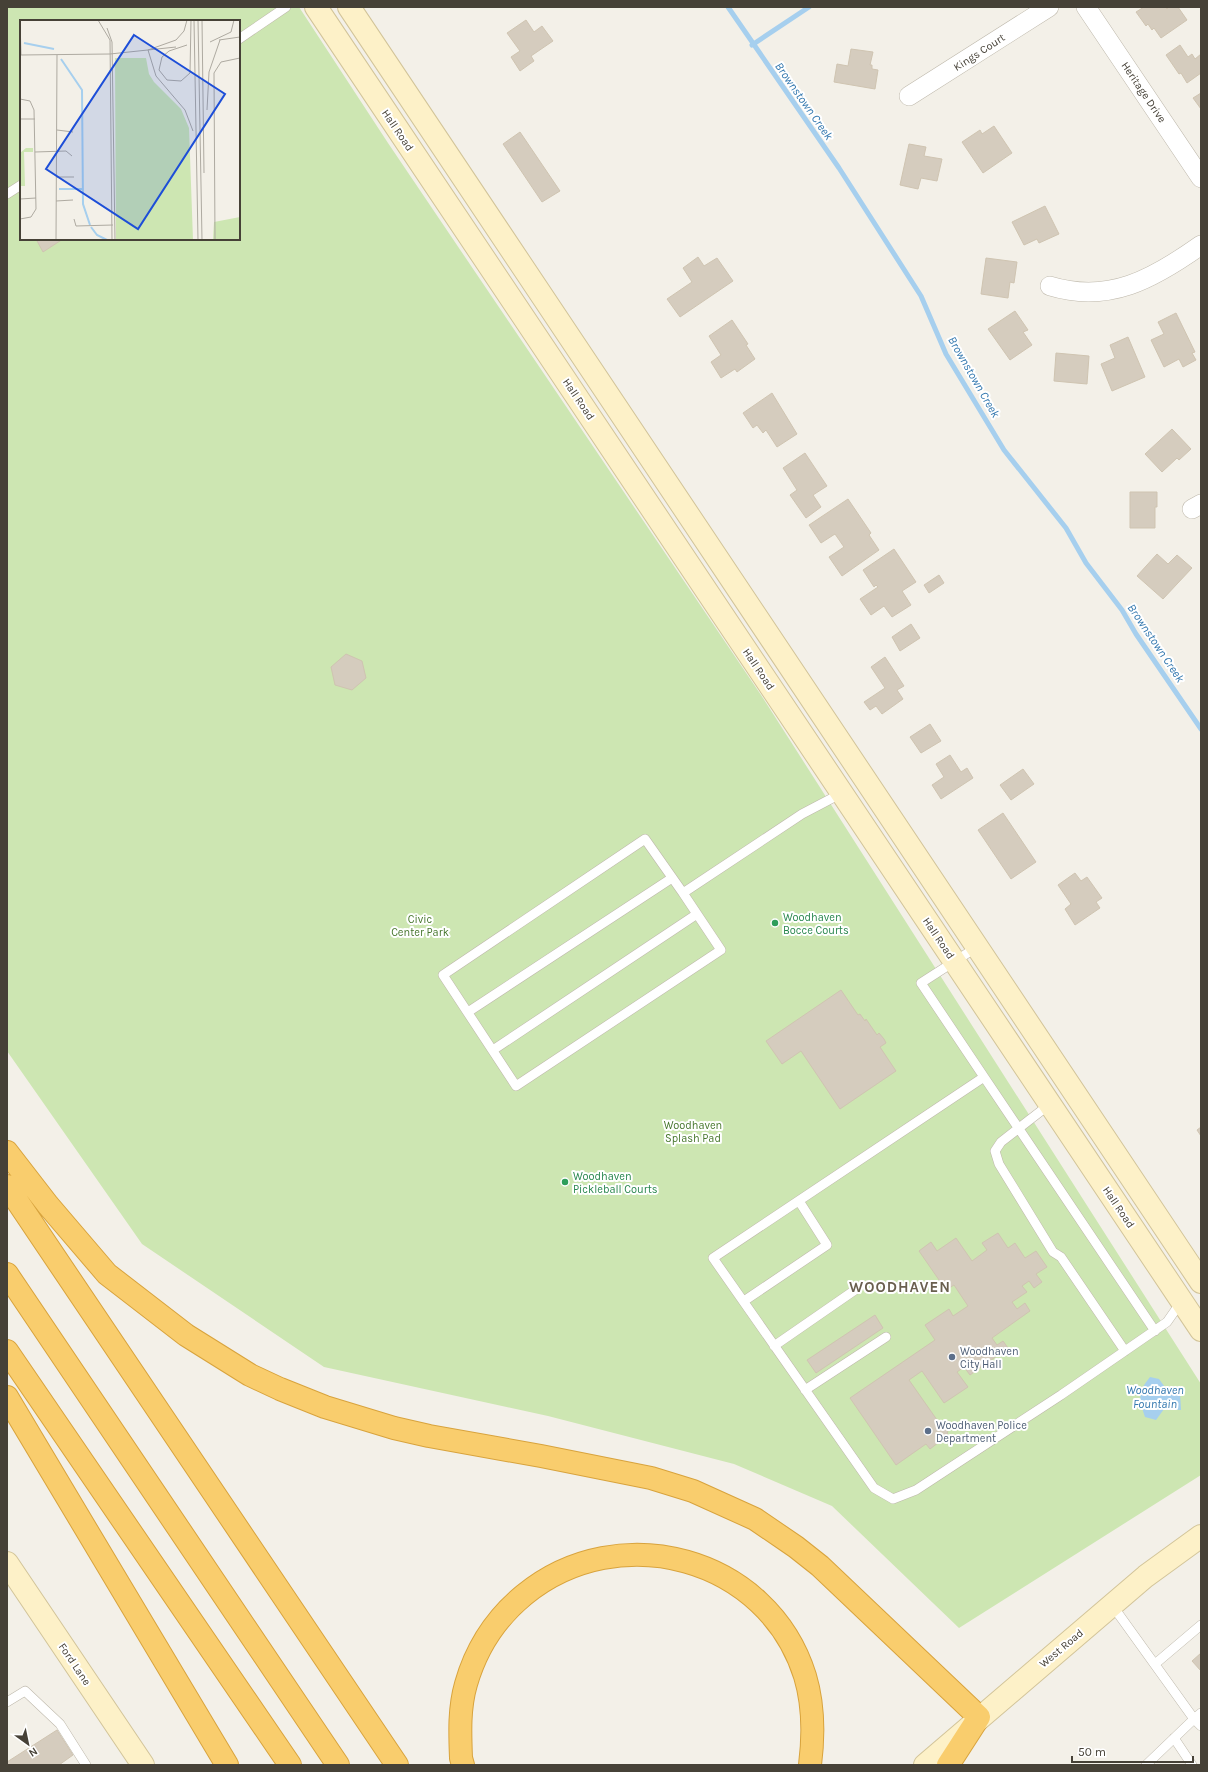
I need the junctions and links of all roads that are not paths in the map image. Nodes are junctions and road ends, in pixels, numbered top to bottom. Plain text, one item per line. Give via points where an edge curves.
1 (286, 7) edge
2 (316, 7) edge
3 (349, 7) edge
4 (1049, 7) edge
5 (1086, 7) edge
6 (240, 38) edge
7 (910, 96) dead end
8 (1201, 178) edge
9 (20, 186) edge
10 (7, 194) edge
11 (1201, 245) edge
12 (1050, 286) dead end
13 (677, 497) junction
14 (655, 513) junction
15 (865, 778) junction
16 (842, 793) junction
17 (672, 878) junction
18 (683, 893) junction
19 (697, 914) junction
20 (978, 947) junction
21 (955, 961) junction
22 (468, 1012) junction
23 (493, 1050) junction
24 (984, 1077) junction
25 (1073, 1089) junction
26 (1050, 1104) junction
27 (1018, 1128) junction
28 (7, 1152) edge
29 (7, 1186) edge
30 (799, 1201) junction
31 (7, 1274) edge
32 (1201, 1282) edge
33 (1201, 1288) edge
34 (855, 1290) dead end
35 (744, 1301) junction
36 (1182, 1302) junction
37 (1201, 1330) edge
38 (1155, 1331) junction
39 (886, 1337) dead end
40 (774, 1346) junction
41 (7, 1351) edge
42 (1125, 1351) junction
43 (805, 1390) junction
44 (7, 1397) edge
45 (1201, 1536) edge
46 (7, 1563) edge
47 (1112, 1605) junction
48 (1201, 1625) edge
49 (1155, 1664) junction
50 (7, 1702) edge
51 (979, 1717) junction
52 (1199, 1719) edge
53 (1174, 1738) junction
54 (86, 1765) edge
55 (143, 1765) edge
56 (227, 1765) edge
57 (290, 1765) edge
58 (338, 1765) edge
59 (397, 1765) edge
60 (463, 1765) edge
61 (810, 1765) edge
62 (925, 1765) edge
63 (948, 1765) edge
64 (1146, 1765) edge
65 (1192, 1765) edge

1 - 6 lane
2 - 14 street, Hall Road
3 - 13 street
4 - 7 street, Kings Court
5 - 8 street, Heritage Drive
9 - 10 lane
11 - 12 street via 1137,284 1103,292 1068,291
13 - 14 street
13 - 15 street
14 - 16 street, Hall Road
15 - 16 street
15 - 20 street
16 - 18 lane via 802,814
16 - 21 street, Hall Road
17 - 18 lane
17 - 22 lane
17 - 22 lane via 645,839 443,975
18 - 19 lane
19 - 23 lane
19 - 23 lane via 721,950 516,1086
20 - 21 lane
20 - 25 street
21 - 24 lane via 920,983
21 - 26 street, Hall Road
22 - 23 lane
24 - 27 lane
24 - 30 lane
25 - 26 street
25 - 32 street
26 - 27 lane
26 - 36 street, Hall Road
27 - 38 lane
27 - 42 lane via 1001,1142 995,1151 999,1164 1053,1252 1062,1257
28 - 51 highway via 107,1274 213,1353 280,1389 359,1418 429,1436 651,1478 693,1491 734,1508 755,1519 820,1566
29 - 59 highway
30 - 35 lane via 827,1245
30 - 35 lane via 713,1258
31 - 58 highway
33 - 36 street
34 - 40 lane
35 - 40 lane
36 - 37 street, Hall Road
36 - 38 lane via 1167,1322
38 - 42 lane
39 - 43 lane
40 - 43 lane
41 - 57 highway
42 - 43 lane via 916,1490 893,1499 874,1488
44 - 56 highway
45 - 47 street, West Road via 1146,1576
46 - 55 street, Ford Lane
47 - 49 lane
47 - 51 street, West Road
48 - 49 lane
49 - 52 lane
50 - 54 lane via 25,1691 60,1724
51 - 62 street, West Road
51 - 63 highway
52 - 53 lane
53 - 64 lane
53 - 65 lane
60 - 61 highway via 460,1713 465,1684 493,1626 512,1604 560,1571 588,1561 634,1554 669,1557 708,1569 734,1583 773,1618 793,1648 809,1691 813,1738

